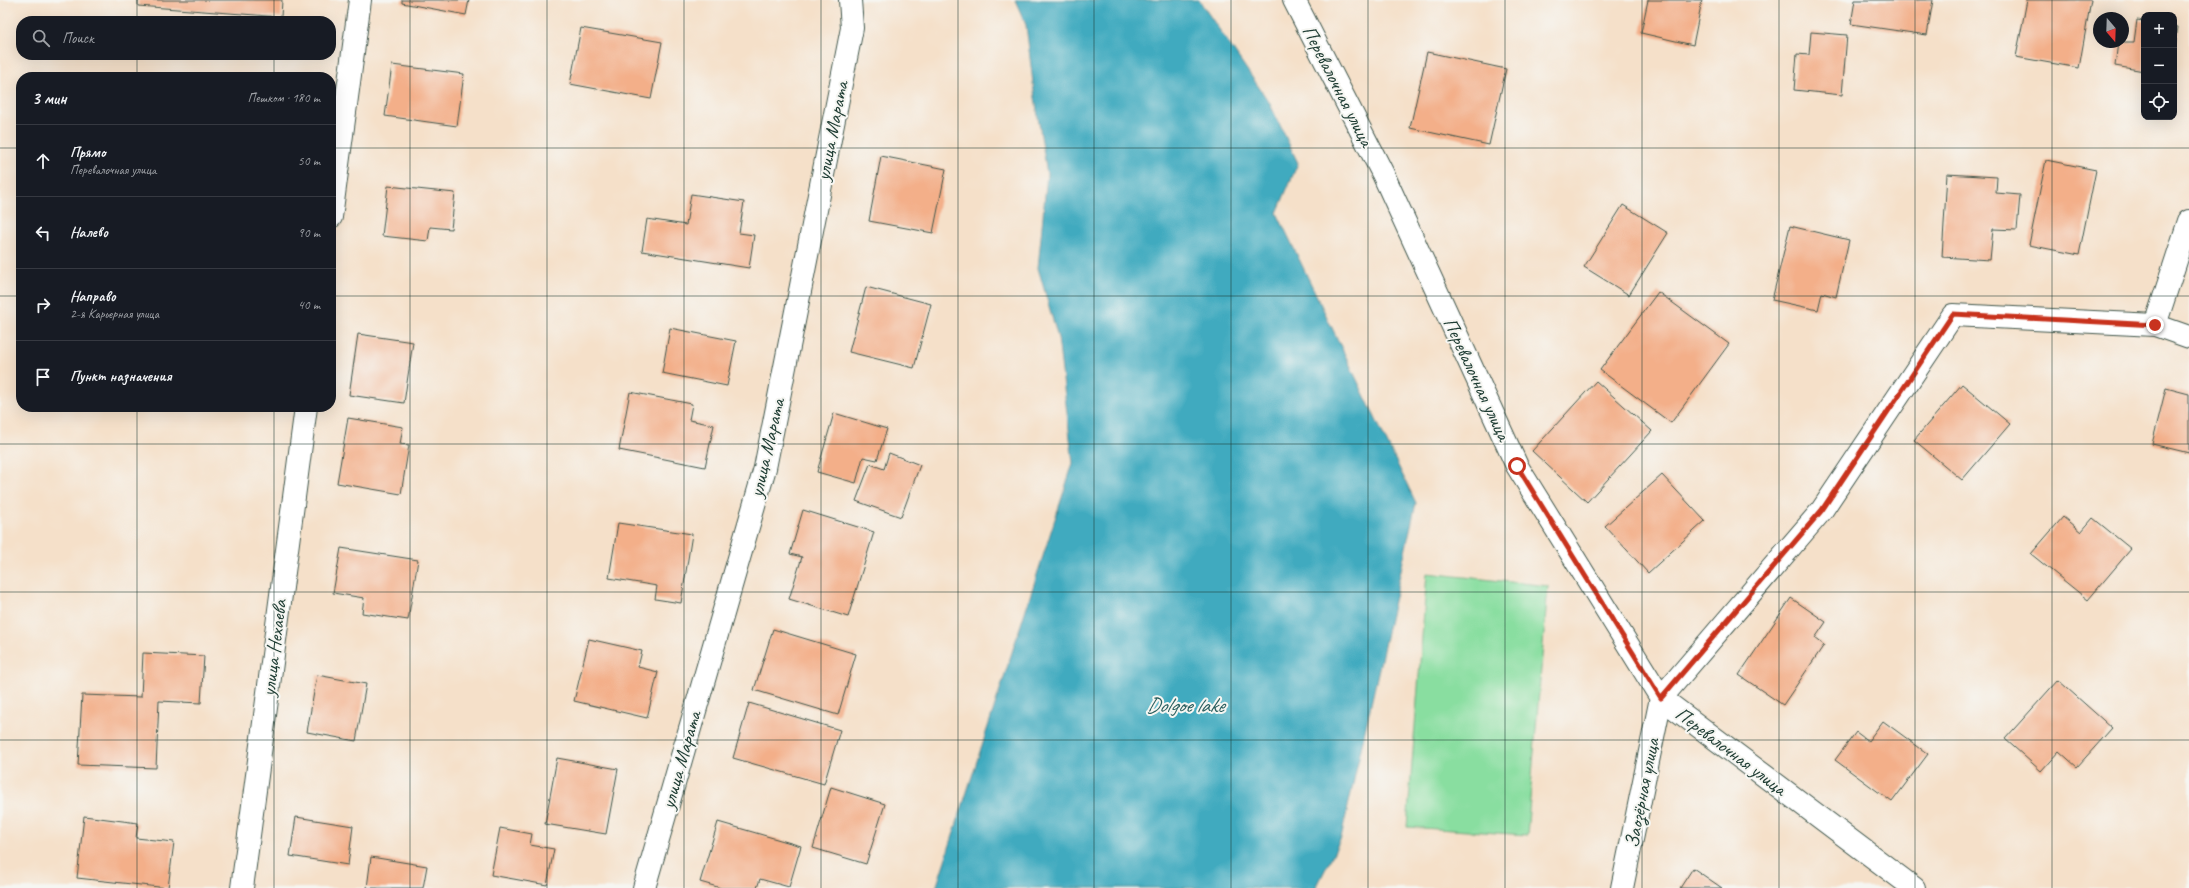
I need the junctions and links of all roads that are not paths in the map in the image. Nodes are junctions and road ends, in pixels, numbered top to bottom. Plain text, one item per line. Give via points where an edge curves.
1 (360, 0) edge
2 (850, 0) edge
3 (1294, 0) edge
4 (336, 180) edge
5 (2189, 221) edge
6 (2155, 325) junction
7 (2189, 336) edge
8 (305, 412) edge
9 (1661, 698) junction
10 (242, 888) edge
11 (644, 888) edge
12 (1622, 888) edge
13 (1914, 888) edge

1 - 4 street
2 - 11 street, улица Марата via 852,28 765,468
3 - 9 street, Перевалочная улица via 1383,174 1517,466
5 - 6 street
6 - 7 street
6 - 9 street via 1953,314 1822,510
8 - 10 street, улица Нехаева
9 - 12 street, Заозёрная улица
9 - 13 street, Перевалочная улица

